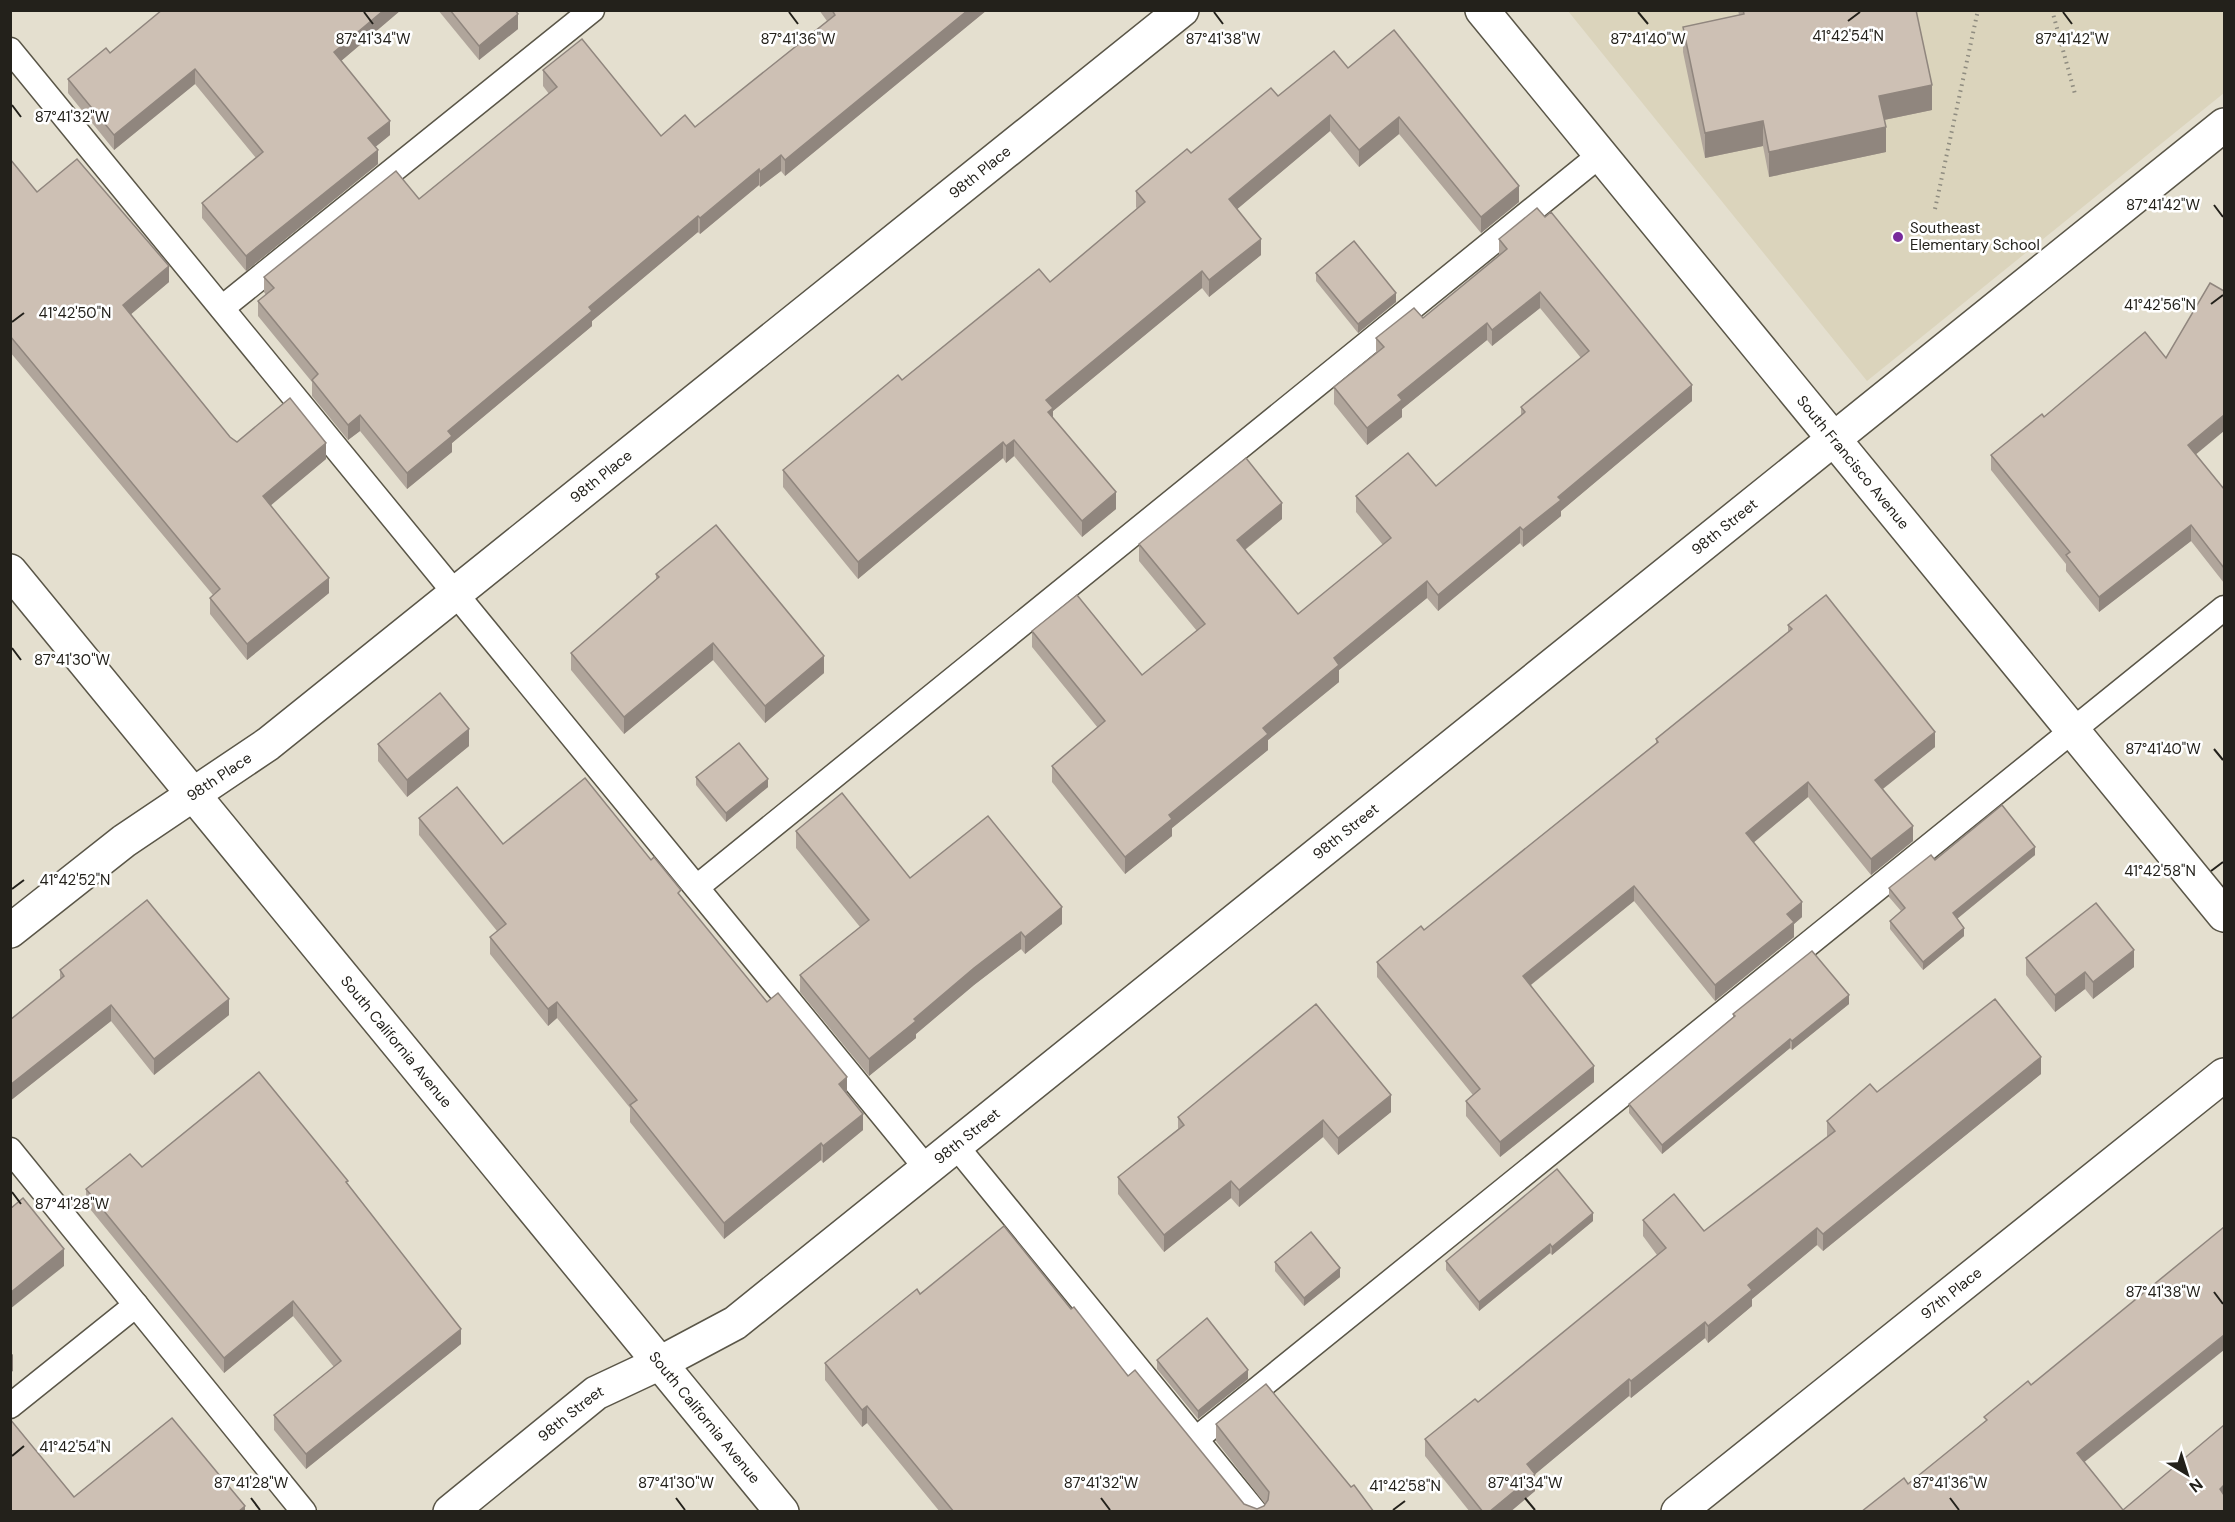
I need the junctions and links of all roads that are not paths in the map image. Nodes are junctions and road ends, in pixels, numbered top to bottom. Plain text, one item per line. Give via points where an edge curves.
1 (592, 10) edge
2 (1182, 10) edge
3 (1482, 10) edge
4 (10, 50) edge
5 (2224, 125) edge
6 (1600, 155) junction
7 (222, 308) junction
8 (1834, 439) junction
9 (10, 571) edge
10 (456, 594) junction
11 (2224, 608) edge
12 (2073, 731) junction
13 (193, 794) junction
14 (696, 887) junction
15 (2224, 915) edge
16 (10, 932) edge
17 (2224, 1075) edge
18 (956, 1146) junction
19 (10, 1150) edge
20 (927, 1169) junction
21 (136, 1305) junction
22 (660, 1363) junction
23 (10, 1406) edge
24 (1196, 1439) junction
25 (304, 1512) edge
26 (450, 1512) edge
27 (782, 1512) edge
28 (1255, 1512) edge
29 (1678, 1512) edge

1 - 7 lane
2 - 10 street, 98th Place
3 - 6 street, South Francisco Avenue
4 - 7 lane
5 - 8 street, 98th Street
6 - 8 street, South Francisco Avenue
6 - 14 lane
7 - 10 lane
8 - 12 street, South Francisco Avenue
8 - 18 street, 98th Street
9 - 13 street, South California Avenue
10 - 13 street, 98th Place via 268,744
10 - 14 lane
11 - 12 lane
12 - 15 street, South Francisco Avenue
12 - 24 lane
13 - 16 street, 98th Place via 124,841
13 - 22 street, South California Avenue
14 - 20 lane
17 - 29 street, 97th Place
18 - 20 street, 98th Street
18 - 24 lane
19 - 21 lane
20 - 22 street, 98th Street via 735,1323
21 - 23 lane
21 - 25 lane
22 - 26 street, 98th Street via 596,1393
22 - 27 street, South California Avenue
24 - 28 lane

